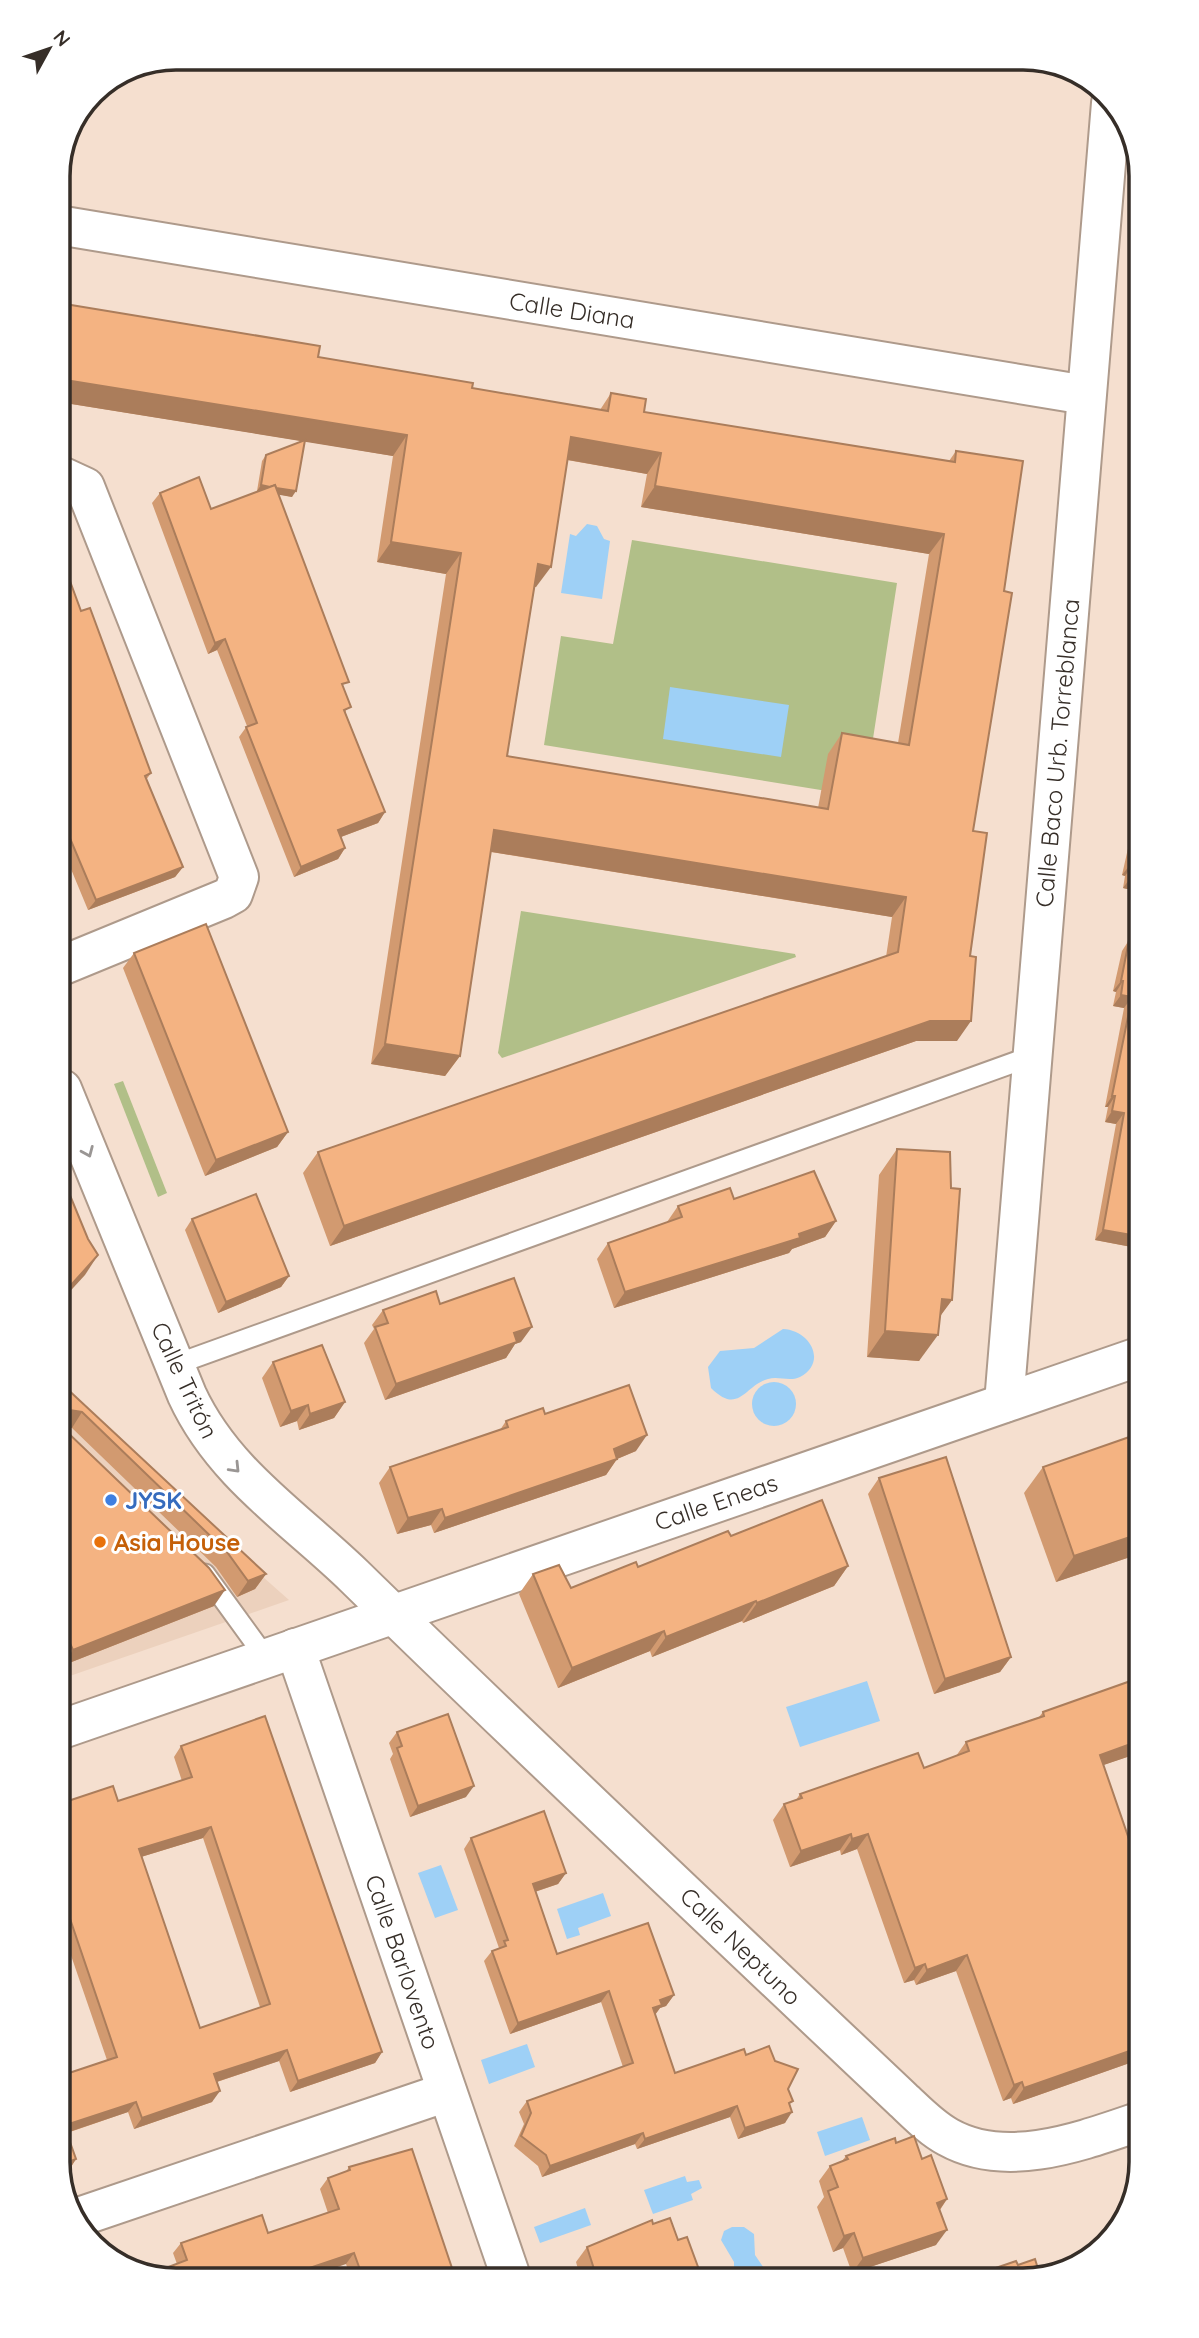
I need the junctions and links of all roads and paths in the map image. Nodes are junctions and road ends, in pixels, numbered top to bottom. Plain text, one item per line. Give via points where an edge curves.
1 (1110, 115) edge
2 (70, 227) edge
3 (1086, 395) junction
4 (70, 480) edge
5 (70, 962) edge
6 (1032, 1056) junction
7 (70, 1109) edge
8 (1129, 1360) edge
9 (174, 1366) junction
10 (1004, 1403) junction
11 (188, 1557) edge
12 (392, 1615) junction
13 (281, 1653) junction
14 (70, 1726) edge
15 (447, 2092) junction
16 (1129, 2125) edge
17 (85, 2215) edge
18 (507, 2268) edge

1 - 3 street, Calle Baco Urb. Torreblanca
2 - 3 street, Calle Diana
3 - 6 street, Calle Baco Urb. Torreblanca
4 - 5 street via 85,487 239,877 233,894 225,899
6 - 9 lane
6 - 10 street, Calle Baco Urb. Torreblanca
7 -> 9 street, Calle Tritón
8 - 10 street, Calle Eneas
9 -> 12 street, Calle Tritón via 222,1455
10 - 12 street, Calle Eneas
11 - 13 lane via 242,1620
12 - 13 street, Calle Eneas
12 - 16 street, Calle Neptuno via 947,2137 996,2152 1022,2152
13 - 14 street, Calle Eneas
13 - 15 street, Calle Barlovento
15 - 17 street
15 - 18 street, Calle Barlovento

